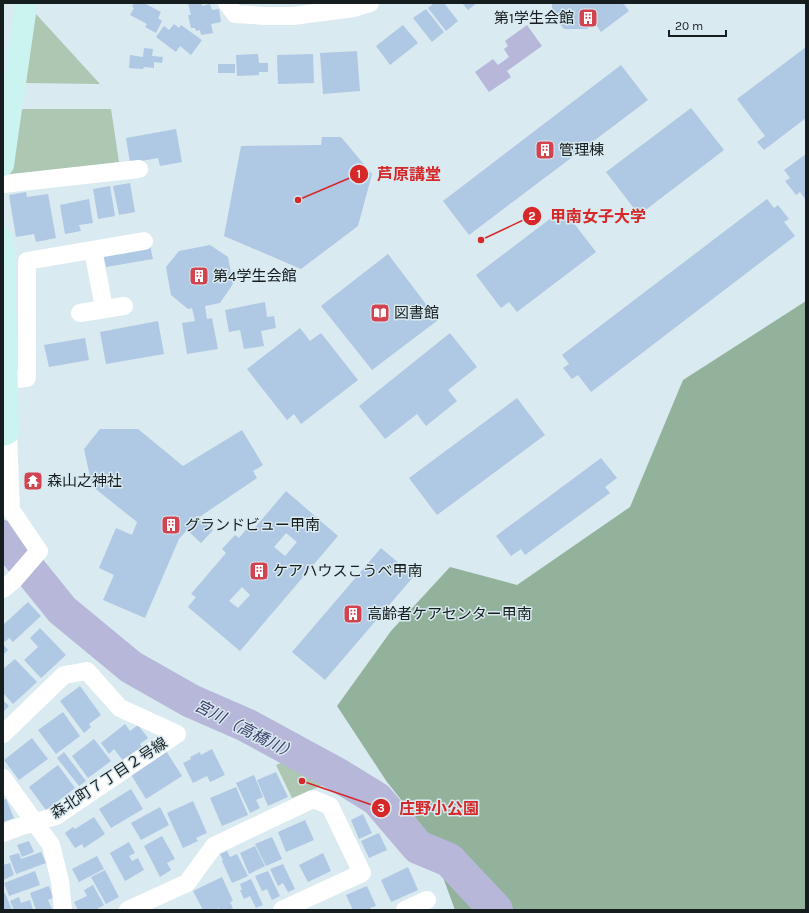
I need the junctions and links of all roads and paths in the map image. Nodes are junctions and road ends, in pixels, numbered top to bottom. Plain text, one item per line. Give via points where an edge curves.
1 (26, 3) edge
2 (226, 3) edge
3 (320, 3) edge
4 (370, 3) edge
5 (292, 16) junction
6 (3, 165) edge
7 (139, 169) dead end
8 (3, 184) edge
9 (3, 239) edge
10 (144, 241) dead end
11 (94, 250) junction
12 (124, 306) dead end
13 (104, 308) junction
14 (80, 313) dead end
15 (6, 380) junction
16 (5, 434) edge
17 (8, 585) edge
18 (3, 734) edge
19 (3, 778) edge
20 (35, 822) junction
21 (3, 833) edge
22 (427, 900) dead end
23 (63, 910) edge
24 (128, 910) edge
25 (282, 910) edge
26 (405, 910) edge

1 - 6 street
2 - 5 street via 235,14
3 - 5 street
4 - 5 street via 354,8
7 - 8 street
9 - 15 street
10 - 11 street
11 - 13 street
11 - 15 street via 27,261 27,378
12 - 13 street
13 - 14 street
15 - 16 street
16 - 17 street via 11,510 39,551
18 - 20 street, 森北町７丁目２号線 via 64,675 87,671 120,708 177,734 56,816
19 - 20 street
20 - 21 street
20 - 23 street via 51,845 60,881
22 - 26 street
24 - 25 street via 187,883 214,846 312,799 330,806 362,873

